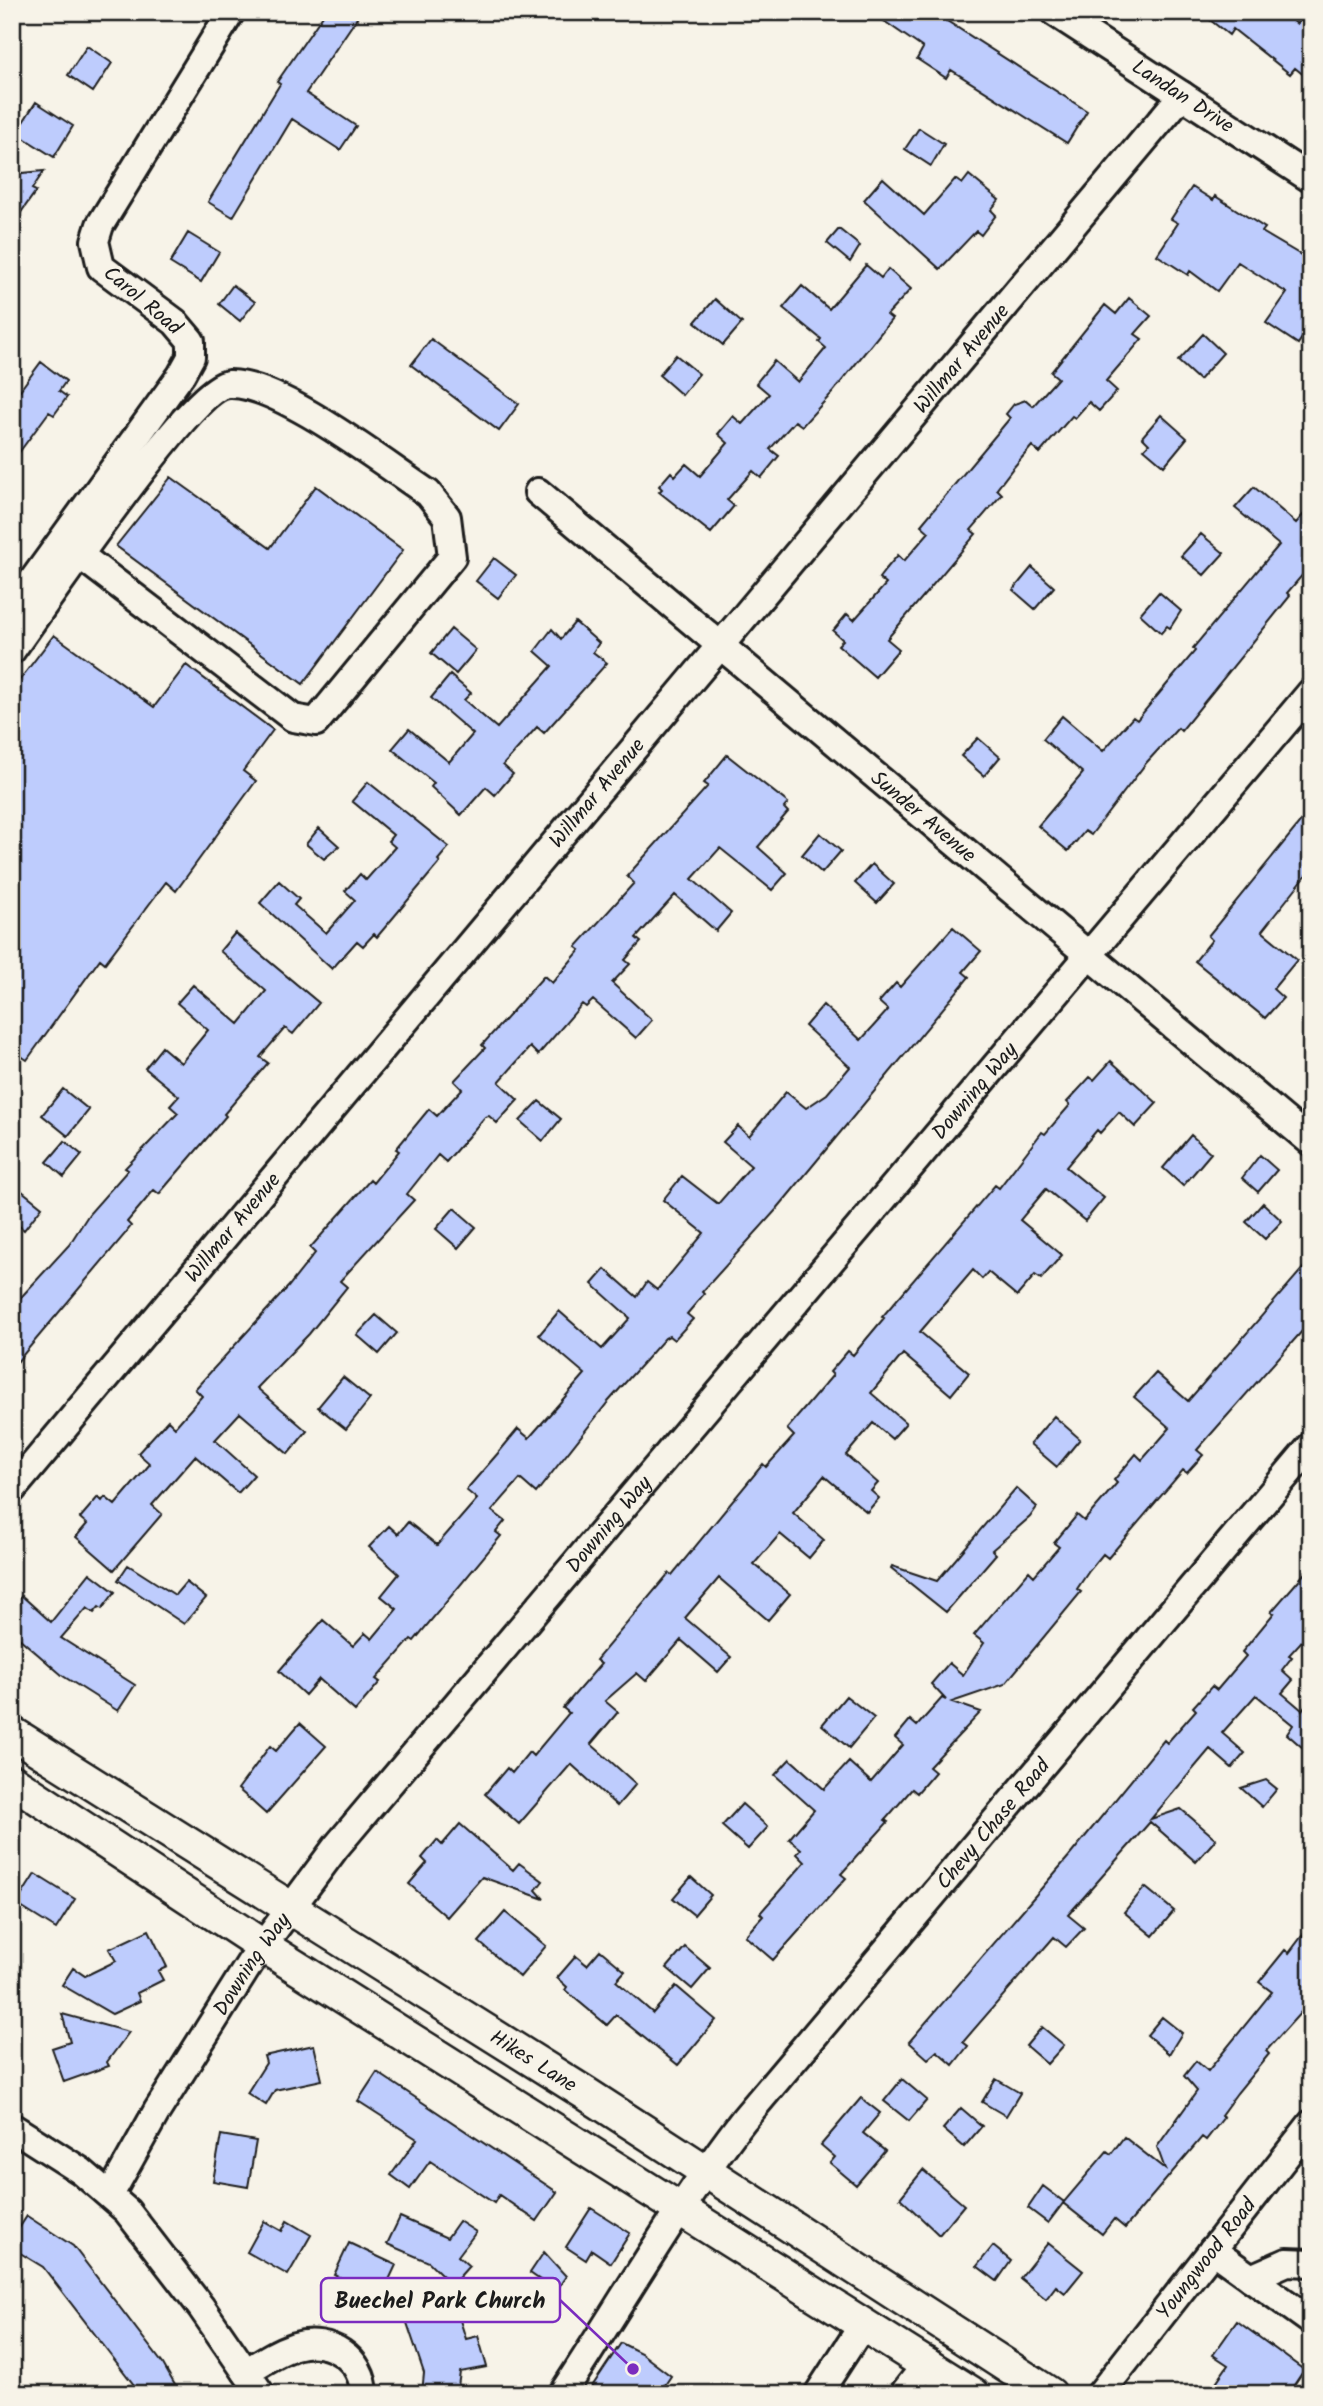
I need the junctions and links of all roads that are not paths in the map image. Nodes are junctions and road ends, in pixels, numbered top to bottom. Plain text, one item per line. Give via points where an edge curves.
1 (231, 12) edge
2 (1054, 12) edge
3 (1182, 95) junction
4 (1311, 179) edge
5 (538, 492) dead end
6 (81, 556) junction
7 (12, 609) edge
8 (719, 645) junction
9 (12, 650) edge
10 (1311, 692) edge
11 (1087, 956) junction
12 (1311, 1142) edge
13 (1311, 1446) edge
14 (12, 1490) edge
15 (12, 1733) edge
16 (12, 1781) edge
17 (291, 1910) junction
18 (264, 1946) junction
19 (1311, 2124) edge
20 (12, 2127) edge
21 (705, 2170) junction
22 (110, 2195) junction
23 (683, 2209) junction
24 (1212, 2250) junction
25 (1311, 2263) edge
26 (1251, 2277) junction
27 (1311, 2321) edge
28 (864, 2323) junction
29 (928, 2362) junction
30 (246, 2372) junction
31 (261, 2394) edge
32 (364, 2394) edge
33 (562, 2394) edge
34 (818, 2394) edge
35 (903, 2394) edge
36 (974, 2394) edge
37 (1050, 2394) edge
38 (1100, 2394) edge

1 - 7 street, Carol Road via 100,225 95,242 101,267 175,322 191,341 191,357
2 - 3 street, Landan Drive
3 - 4 street, Landan Drive
3 - 8 street, Willmar Avenue
5 - 8 street, Sunder Avenue
6 - 6 street via 179,425 217,386 231,384 267,391 428,493 447,517 452,557 316,722 308,723 293,718
6 - 9 street
8 - 11 street, Sunder Avenue
8 - 14 street, Willmar Avenue
10 - 11 street, Downing Way
11 - 12 street, Sunder Avenue
11 - 17 street, Downing Way via 336,1847
13 - 21 street, Chevy Chase Road
15 - 17 main road, Hikes Lane
16 - 18 main road
17 - 18 street, Downing Way
17 - 21 main road, Hikes Lane
18 - 22 street, Downing Way via 157,2110
18 - 23 main road
19 - 24 street, Youngwood Road
20 - 22 street
21 - 23 street, Chevy Chase Road
21 - 37 main road, Hikes Lane
22 - 30 street via 145,2232
23 - 28 main road
23 - 33 street, Chevy Chase Road
24 - 26 street
24 - 38 street, Youngwood Road
25 - 26 street via 1287,2262
26 - 27 street
28 - 29 main road
28 - 34 street
29 - 35 street
29 - 36 main road
30 - 31 street
30 - 32 street via 297,2345 323,2345 353,2361 361,2373

